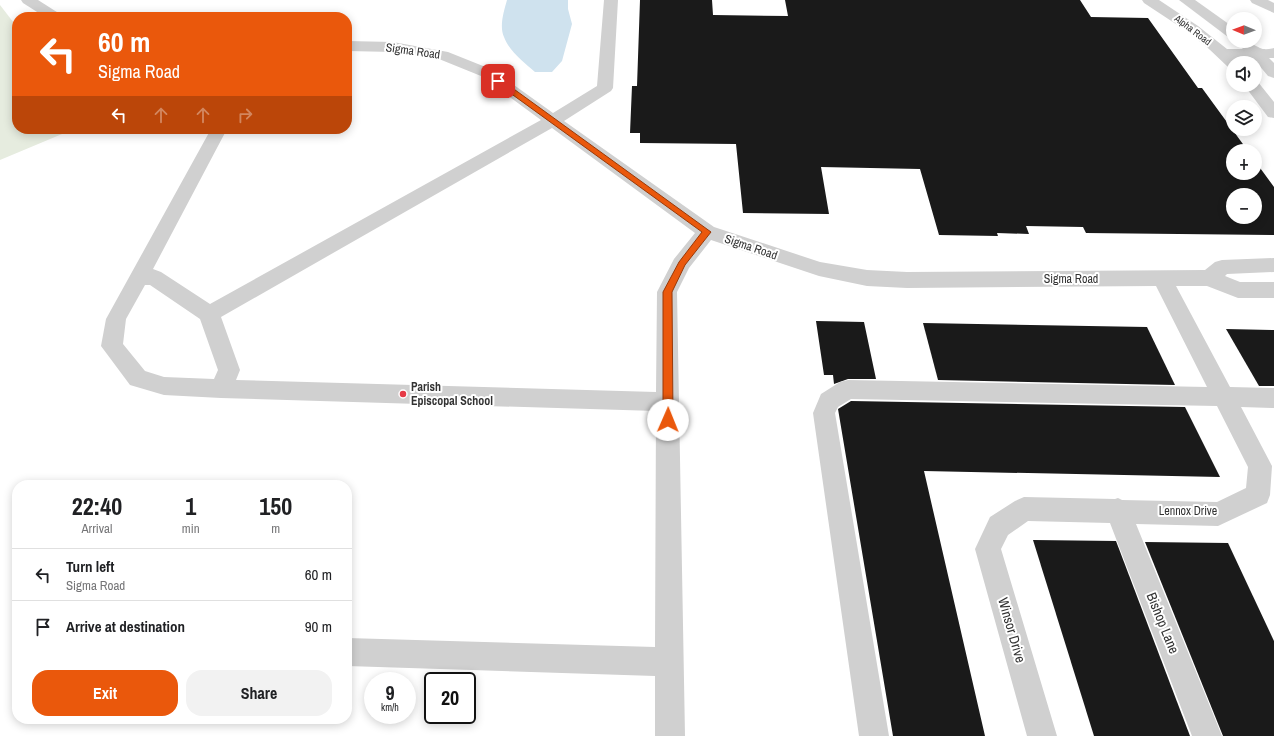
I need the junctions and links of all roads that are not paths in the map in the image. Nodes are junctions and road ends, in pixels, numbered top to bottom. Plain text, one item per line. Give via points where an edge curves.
1 (28, 0) edge
2 (611, 0) edge
3 (1149, 0) edge
4 (1186, 0) edge
5 (1256, 0) edge
6 (1274, 9) edge
7 (47, 12) edge
8 (1226, 29) edge
9 (352, 46) edge
10 (1251, 48) edge
11 (1257, 53) junction
12 (1274, 53) edge
13 (1242, 56) edge
14 (1226, 57) edge
15 (1274, 73) edge
16 (1258, 92) edge
17 (1274, 113) edge
18 (553, 120) junction
19 (216, 134) edge
20 (707, 232) junction
21 (1274, 265) edge
22 (138, 278) junction
23 (1210, 278) junction
24 (1162, 279) junction
25 (1274, 290) edge
26 (209, 314) junction
27 (221, 389) junction
28 (1224, 397) junction
29 (1274, 398) edge
30 (668, 402) junction
31 (1118, 510) junction
32 (1000, 526) joint
33 (352, 652) edge
34 (670, 662) junction
35 (670, 736) edge
36 (874, 736) edge
37 (1042, 736) edge
38 (1207, 736) edge

1 - 7 street
2 - 18 street via 605,88
3 - 14 street, Alpha Road via 1184,22
4 - 8 street, Alpha Road
5 - 6 street
9 - 18 street, Sigma Road via 393,47 443,55 487,73
10 - 11 street
11 - 12 street
11 - 13 street
11 - 15 street
16 - 17 street
18 - 20 street, Sigma Road
18 - 26 street
19 - 22 street
20 - 24 street, Sigma Road via 819,269 867,278
20 - 30 street via 681,264 667,292
21 - 23 street via 1222,266
22 - 26 street via 154,277
22 - 27 street via 116,319 112,346 138,378 164,386
23 - 24 street, Sigma Road
23 - 25 street, Sigma Road via 1238,290
24 - 28 street, Lennox Drive
26 - 27 street via 229,370
27 - 30 street
28 - 29 street
28 - 31 street, Lennox Drive via 1260,466 1258,495 1218,514
28 - 36 street via 848,389 829,401 824,413
30 - 34 street
31 - 32 street, Lennox Drive via 1024,509
31 - 38 street, Bishop Lane
32 - 37 street, Winsor Drive via 988,549
33 - 34 street
34 - 35 street

